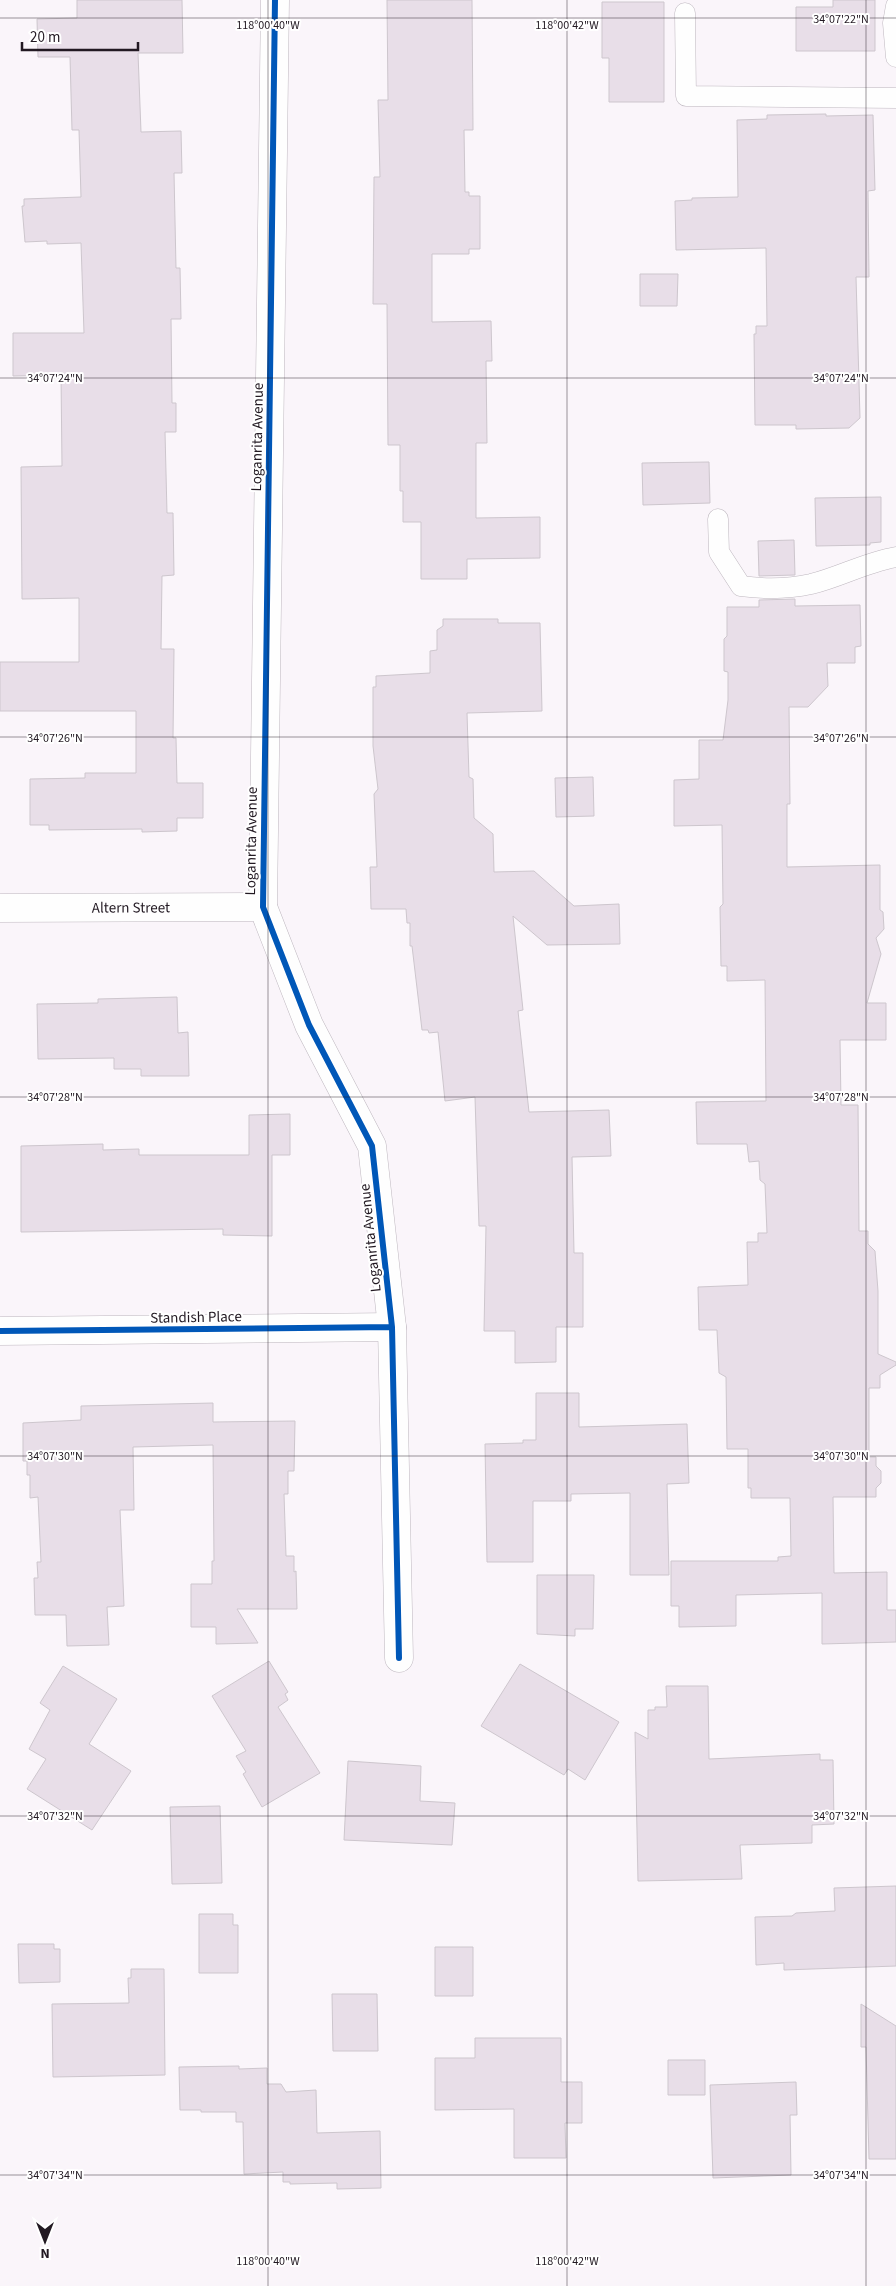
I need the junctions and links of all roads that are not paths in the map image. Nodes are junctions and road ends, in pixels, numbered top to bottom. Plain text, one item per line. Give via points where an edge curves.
1 (275, 0) edge
2 (896, 6) edge
3 (685, 13) dead end
4 (896, 57) edge
5 (896, 98) edge
6 (718, 518) dead end
7 (896, 557) edge
8 (263, 907) junction
9 (0, 908) edge
10 (392, 1327) junction
11 (0, 1331) edge
12 (399, 1658) dead end

1 - 8 street, Loganrita Avenue
2 - 4 lane via 892,23
3 - 5 lane via 686,96
6 - 7 lane via 719,552 741,586 759,588 811,584 878,560
8 - 9 street, Altern Street
8 - 10 street, Loganrita Avenue via 309,1024 372,1146
10 - 11 street, Standish Place
10 - 12 street, Loganrita Avenue

